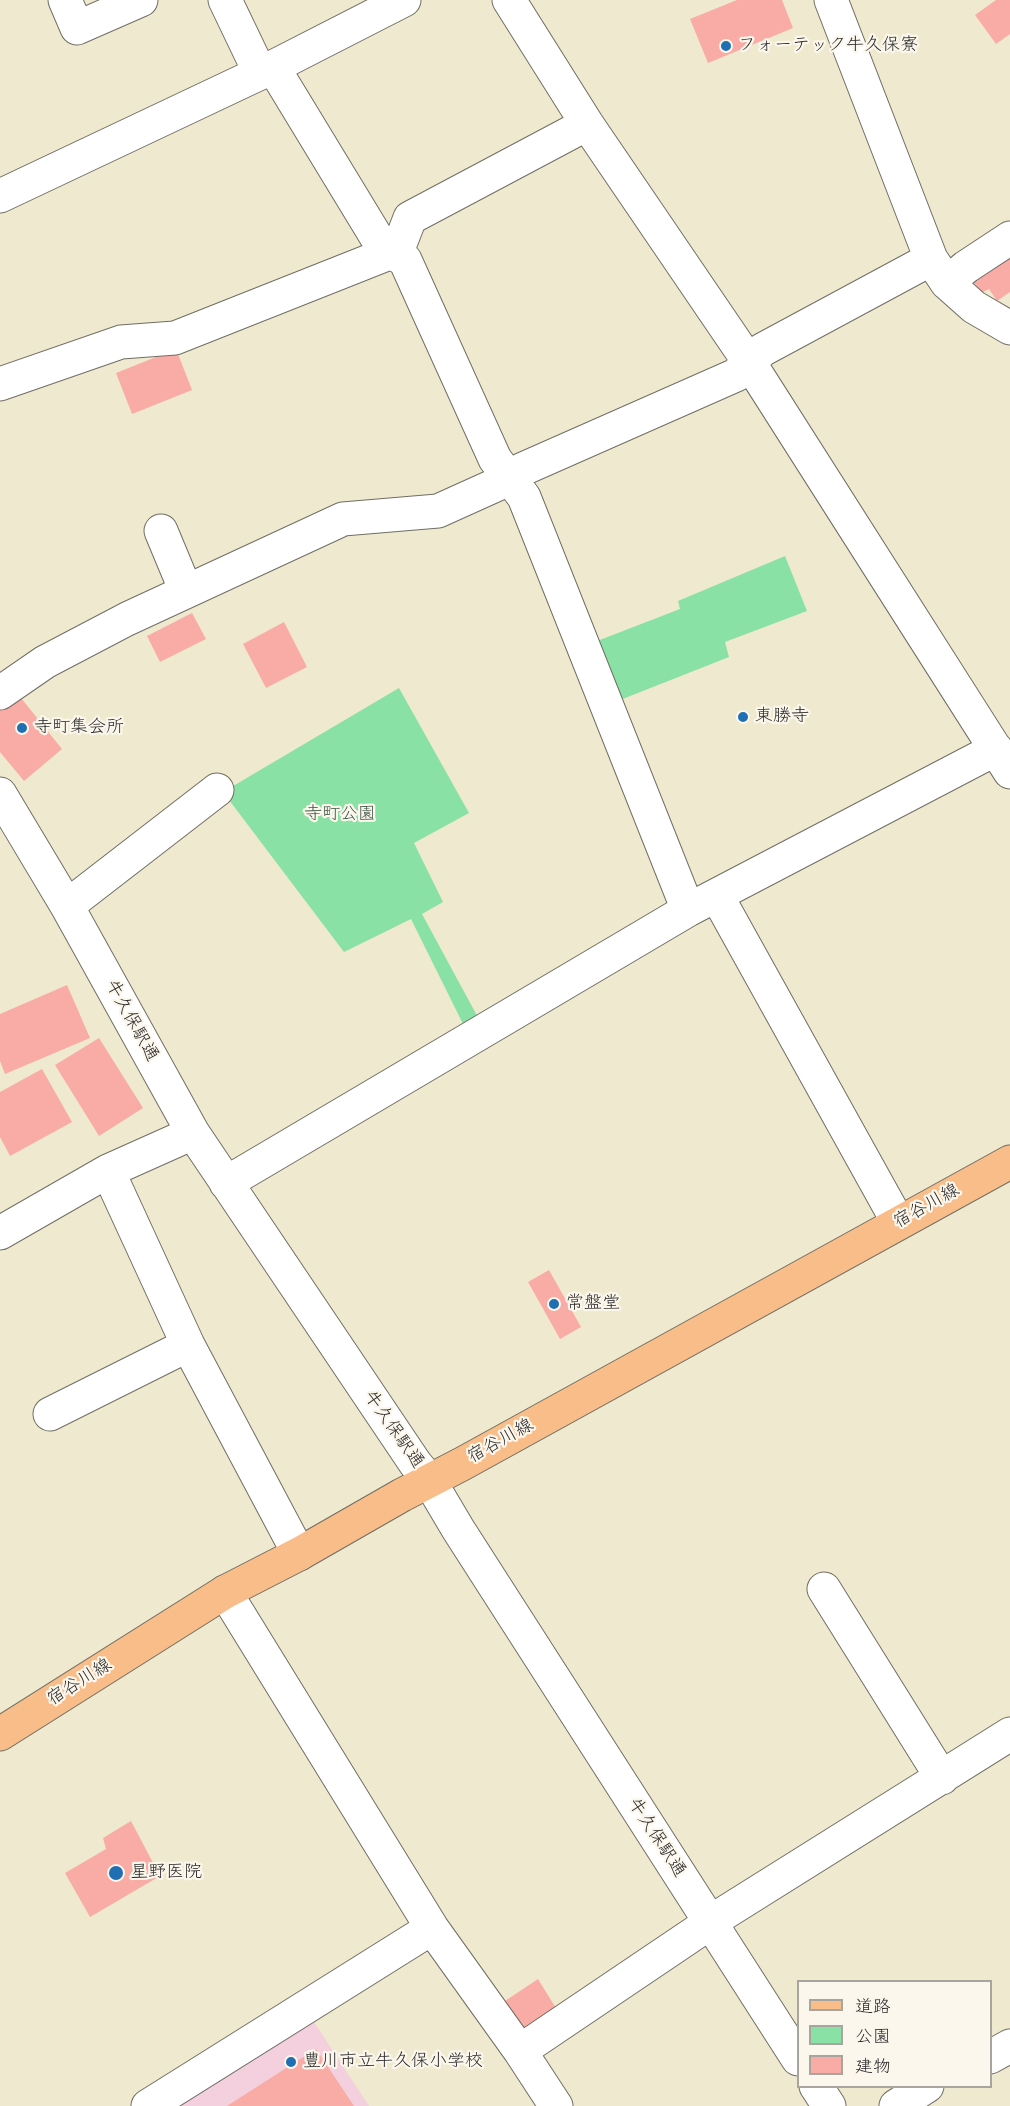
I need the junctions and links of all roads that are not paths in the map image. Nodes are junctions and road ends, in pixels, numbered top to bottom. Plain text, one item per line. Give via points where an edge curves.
1 (65, 0) edge
2 (141, 0) edge
3 (225, 0) edge
4 (404, 0) edge
5 (509, 0) edge
6 (831, 0) edge
7 (266, 70) junction
8 (587, 124) junction
9 (0, 196) edge
10 (1010, 238) edge
11 (393, 252) junction
12 (939, 271) junction
13 (1010, 328) edge
14 (749, 362) junction
15 (0, 384) edge
16 (509, 479) junction
17 (161, 531) dead end
18 (186, 591) junction
19 (0, 693) edge
20 (1001, 745) edge
21 (217, 790) dead end
22 (0, 794) edge
23 (703, 903) junction
24 (67, 906) junction
25 (193, 1133) junction
26 (1010, 1162) edge
27 (108, 1171) junction
28 (226, 1183) junction
29 (898, 1222) junction
30 (0, 1233) edge
31 (188, 1344) junction
32 (50, 1414) dead end
33 (429, 1480) junction
34 (299, 1554) junction
35 (824, 1589) dead end
36 (225, 1592) junction
37 (0, 1734) edge
38 (1010, 1734) edge
39 (942, 1778) junction
40 (711, 1923) junction
41 (432, 1928) junction
42 (1010, 2046) edge
43 (520, 2051) junction
44 (992, 2056) edge
45 (797, 2057) edge
46 (817, 2088) edge
47 (924, 2088) edge
48 (148, 2106) edge
49 (556, 2106) edge
50 (829, 2106) edge
51 (896, 2106) edge

1 - 2 street via 77,28
3 - 7 street
4 - 7 street
5 - 8 street
6 - 12 street
7 - 9 street
7 - 11 street via 383,248
8 - 11 street via 410,218
8 - 14 street
10 - 12 street via 966,267
11 - 15 street via 175,338 121,342
11 - 16 street via 405,260 495,459
12 - 13 street via 974,307
12 - 14 street via 762,350
14 - 16 street via 736,375
14 - 20 street
16 - 18 street via 438,511 343,519
16 - 23 street via 524,497
17 - 18 street
18 - 19 street via 45,662
20 - 23 street
21 - 24 street
22 - 24 street, 牛久保駅通
23 - 28 street
23 - 29 street
24 - 25 street, 牛久保駅通
25 - 27 street
25 - 28 street, 牛久保駅通
26 - 29 main road, 宿谷川線
27 - 30 street
27 - 31 street
28 - 33 street, 牛久保駅通
29 - 33 main road, 宿谷川線
31 - 32 street
31 - 34 street
33 - 34 main road, 宿谷川線
33 - 40 street, 牛久保駅通
34 - 36 main road, 宿谷川線
35 - 39 street
36 - 37 main road, 宿谷川線
36 - 41 street
38 - 39 street
39 - 40 street
40 - 43 street
40 - 45 street, 牛久保駅通
41 - 43 street
41 - 48 street
42 - 44 street
43 - 49 street
46 - 50 street
47 - 51 street

